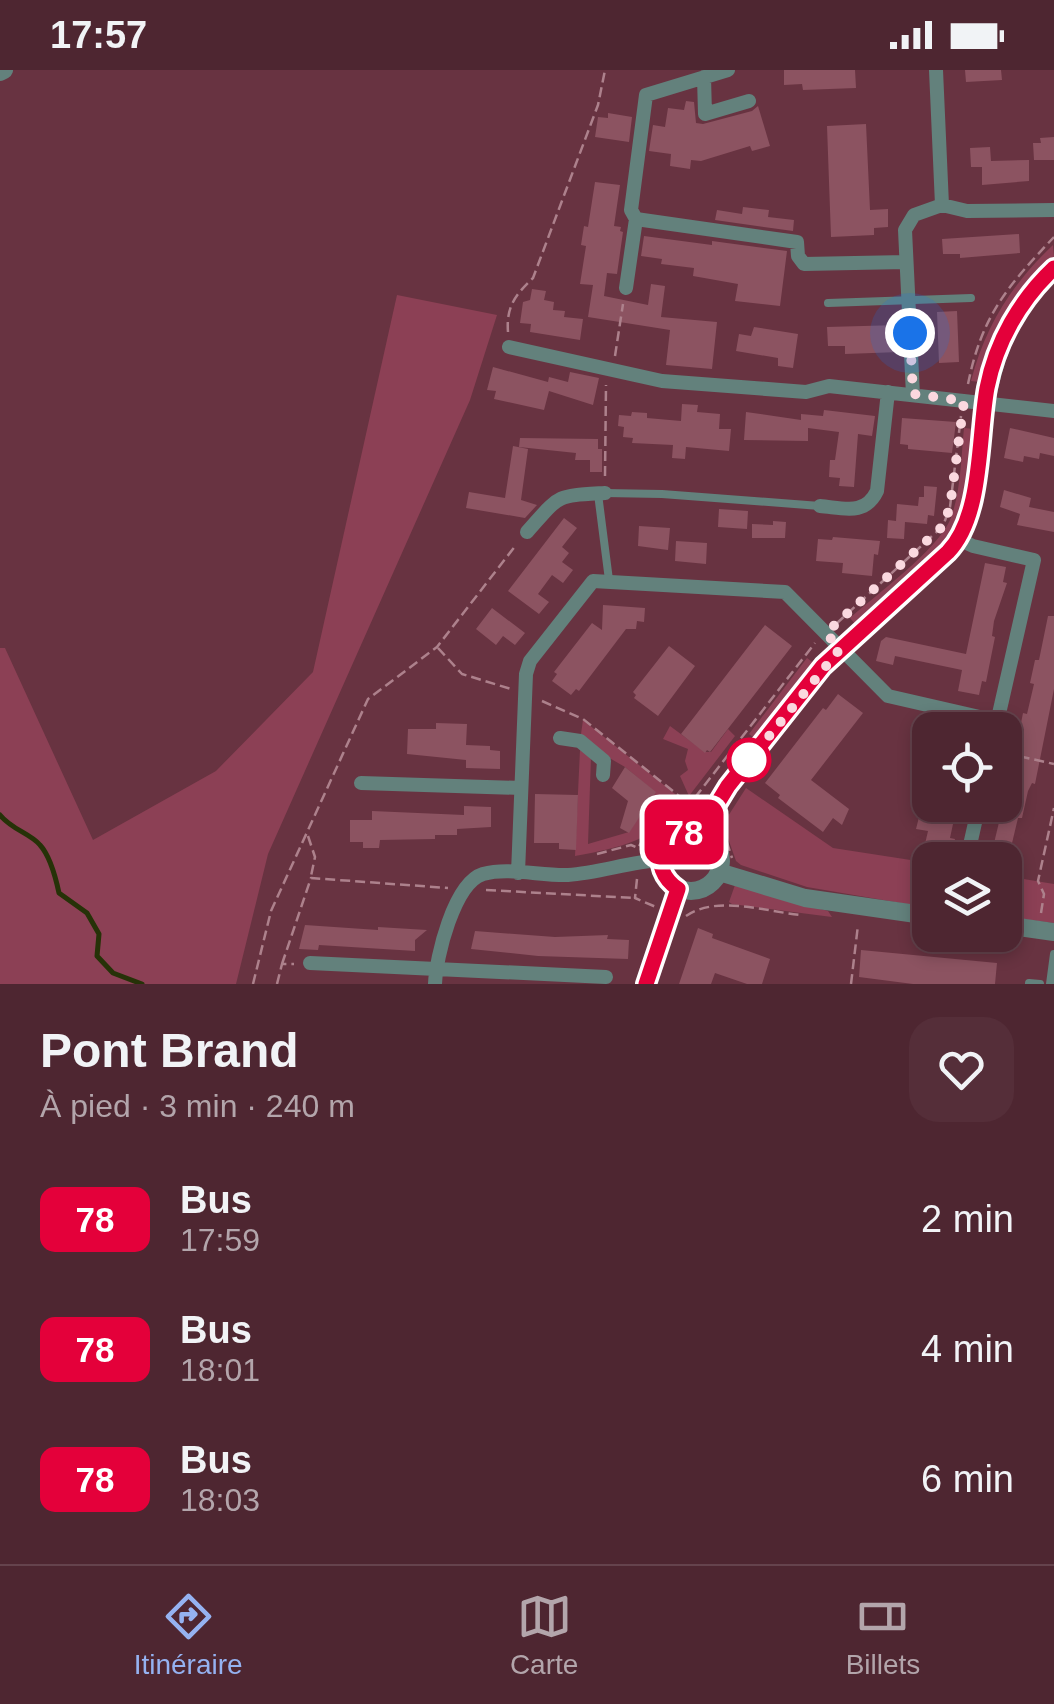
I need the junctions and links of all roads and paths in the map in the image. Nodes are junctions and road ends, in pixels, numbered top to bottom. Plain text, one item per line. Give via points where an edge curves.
1 (605, 70) edge
2 (728, 70) edge
3 (936, 70) edge
4 (704, 77) junction
5 (750, 101) dead end
6 (942, 206) junction
7 (1054, 210) edge
8 (636, 218) junction
9 (1054, 238) edge
10 (906, 262) junction
11 (1054, 268) edge
12 (626, 288) joint
13 (970, 298) dead end
14 (908, 302) junction
15 (828, 303) dead end
16 (509, 346) joint
17 (609, 371) junction
18 (888, 392) junction
19 (913, 394) junction
20 (964, 401) junction
21 (985, 404) junction
22 (1054, 411) edge
23 (601, 493) junction
24 (820, 506) joint
25 (526, 532) joint
26 (960, 540) junction
27 (609, 580) junction
28 (826, 633) junction
29 (437, 647) junction
30 (840, 649) junction
31 (525, 693) junction
32 (948, 712) edge
33 (999, 712) edge
34 (560, 738) dead end
35 (1022, 757) edge
36 (1054, 764) edge
37 (603, 775) dead end
38 (361, 783) dead end
39 (522, 788) junction
40 (693, 800) junction
41 (1054, 808) edge
42 (700, 832) junction
43 (307, 835) junction
44 (587, 857) dead end
45 (660, 860) junction
46 (719, 872) junction
47 (637, 873) dead end
48 (518, 874) junction
49 (311, 878) junction
50 (464, 889) junction
51 (678, 889) junction
52 (636, 898) junction
53 (668, 912) junction
54 (912, 913) edge
55 (795, 915) dead end
56 (858, 923) dead end
57 (1022, 927) edge
58 (1047, 931) edge
59 (1054, 954) edge
60 (310, 962) joint
61 (282, 964) junction
62 (436, 968) junction
63 (606, 976) dead end
64 (1030, 983) edge
65 (253, 984) edge
66 (277, 984) edge
67 (435, 984) edge
68 (646, 984) edge
69 (851, 984) edge
70 (1040, 984) edge
71 (1050, 984) edge

1 - 16 path via 598,106 532,278 506,313
2 - 4 street
3 - 6 street
4 - 5 street via 705,114
4 - 8 street via 646,96 631,210
6 - 7 street
6 - 10 street via 914,215 906,230
8 - 10 street via 798,242 804,264
8 - 12 street
9 - 20 path via 1006,288 986,321
10 - 14 street
11 - 21 street via 1004,336
12 - 17 path
13 - 14 lane
14 - 15 lane
14 - 19 street
16 - 17 street
17 - 18 street via 662,382
17 - 23 path
18 - 19 street
18 - 24 street via 870,504 859,510
19 - 20 street
20 - 21 street
20 - 28 path via 943,526
21 - 22 street
21 - 26 street via 970,514
23 - 24 lane
23 - 25 street via 567,494
23 - 27 lane
25 - 29 path
26 - 30 street
26 - 33 street via 1034,560
27 - 28 street via 785,592
27 - 31 street via 584,589 530,661
28 - 30 street
28 - 40 path
29 - 31 path via 462,674
29 - 43 path via 368,699
30 - 32 street via 888,696
30 - 42 street via 728,786
31 - 39 street
31 - 40 path via 584,718 684,800
34 - 37 street via 580,741 604,761
35 - 36 path
38 - 39 street
39 - 48 street
40 - 44 path via 638,848
41 - 58 path via 1038,881
42 - 45 street via 670,838
42 - 46 street via 720,852
43 - 49 path via 315,857
43 - 65 path via 271,911
45 - 48 street via 578,874
45 - 51 street
46 - 51 street via 702,889
46 - 54 street via 805,898
47 - 52 path
48 - 50 street via 482,874
49 - 50 path
49 - 61 path
50 - 52 path
50 - 62 street
51 - 53 street
52 - 53 path
53 - 55 path via 679,918 723,905
53 - 68 street
56 - 69 path
57 - 58 street
59 - 71 lane
60 - 61 path
60 - 62 street
61 - 66 path
62 - 63 street
62 - 67 street
64 - 70 lane

